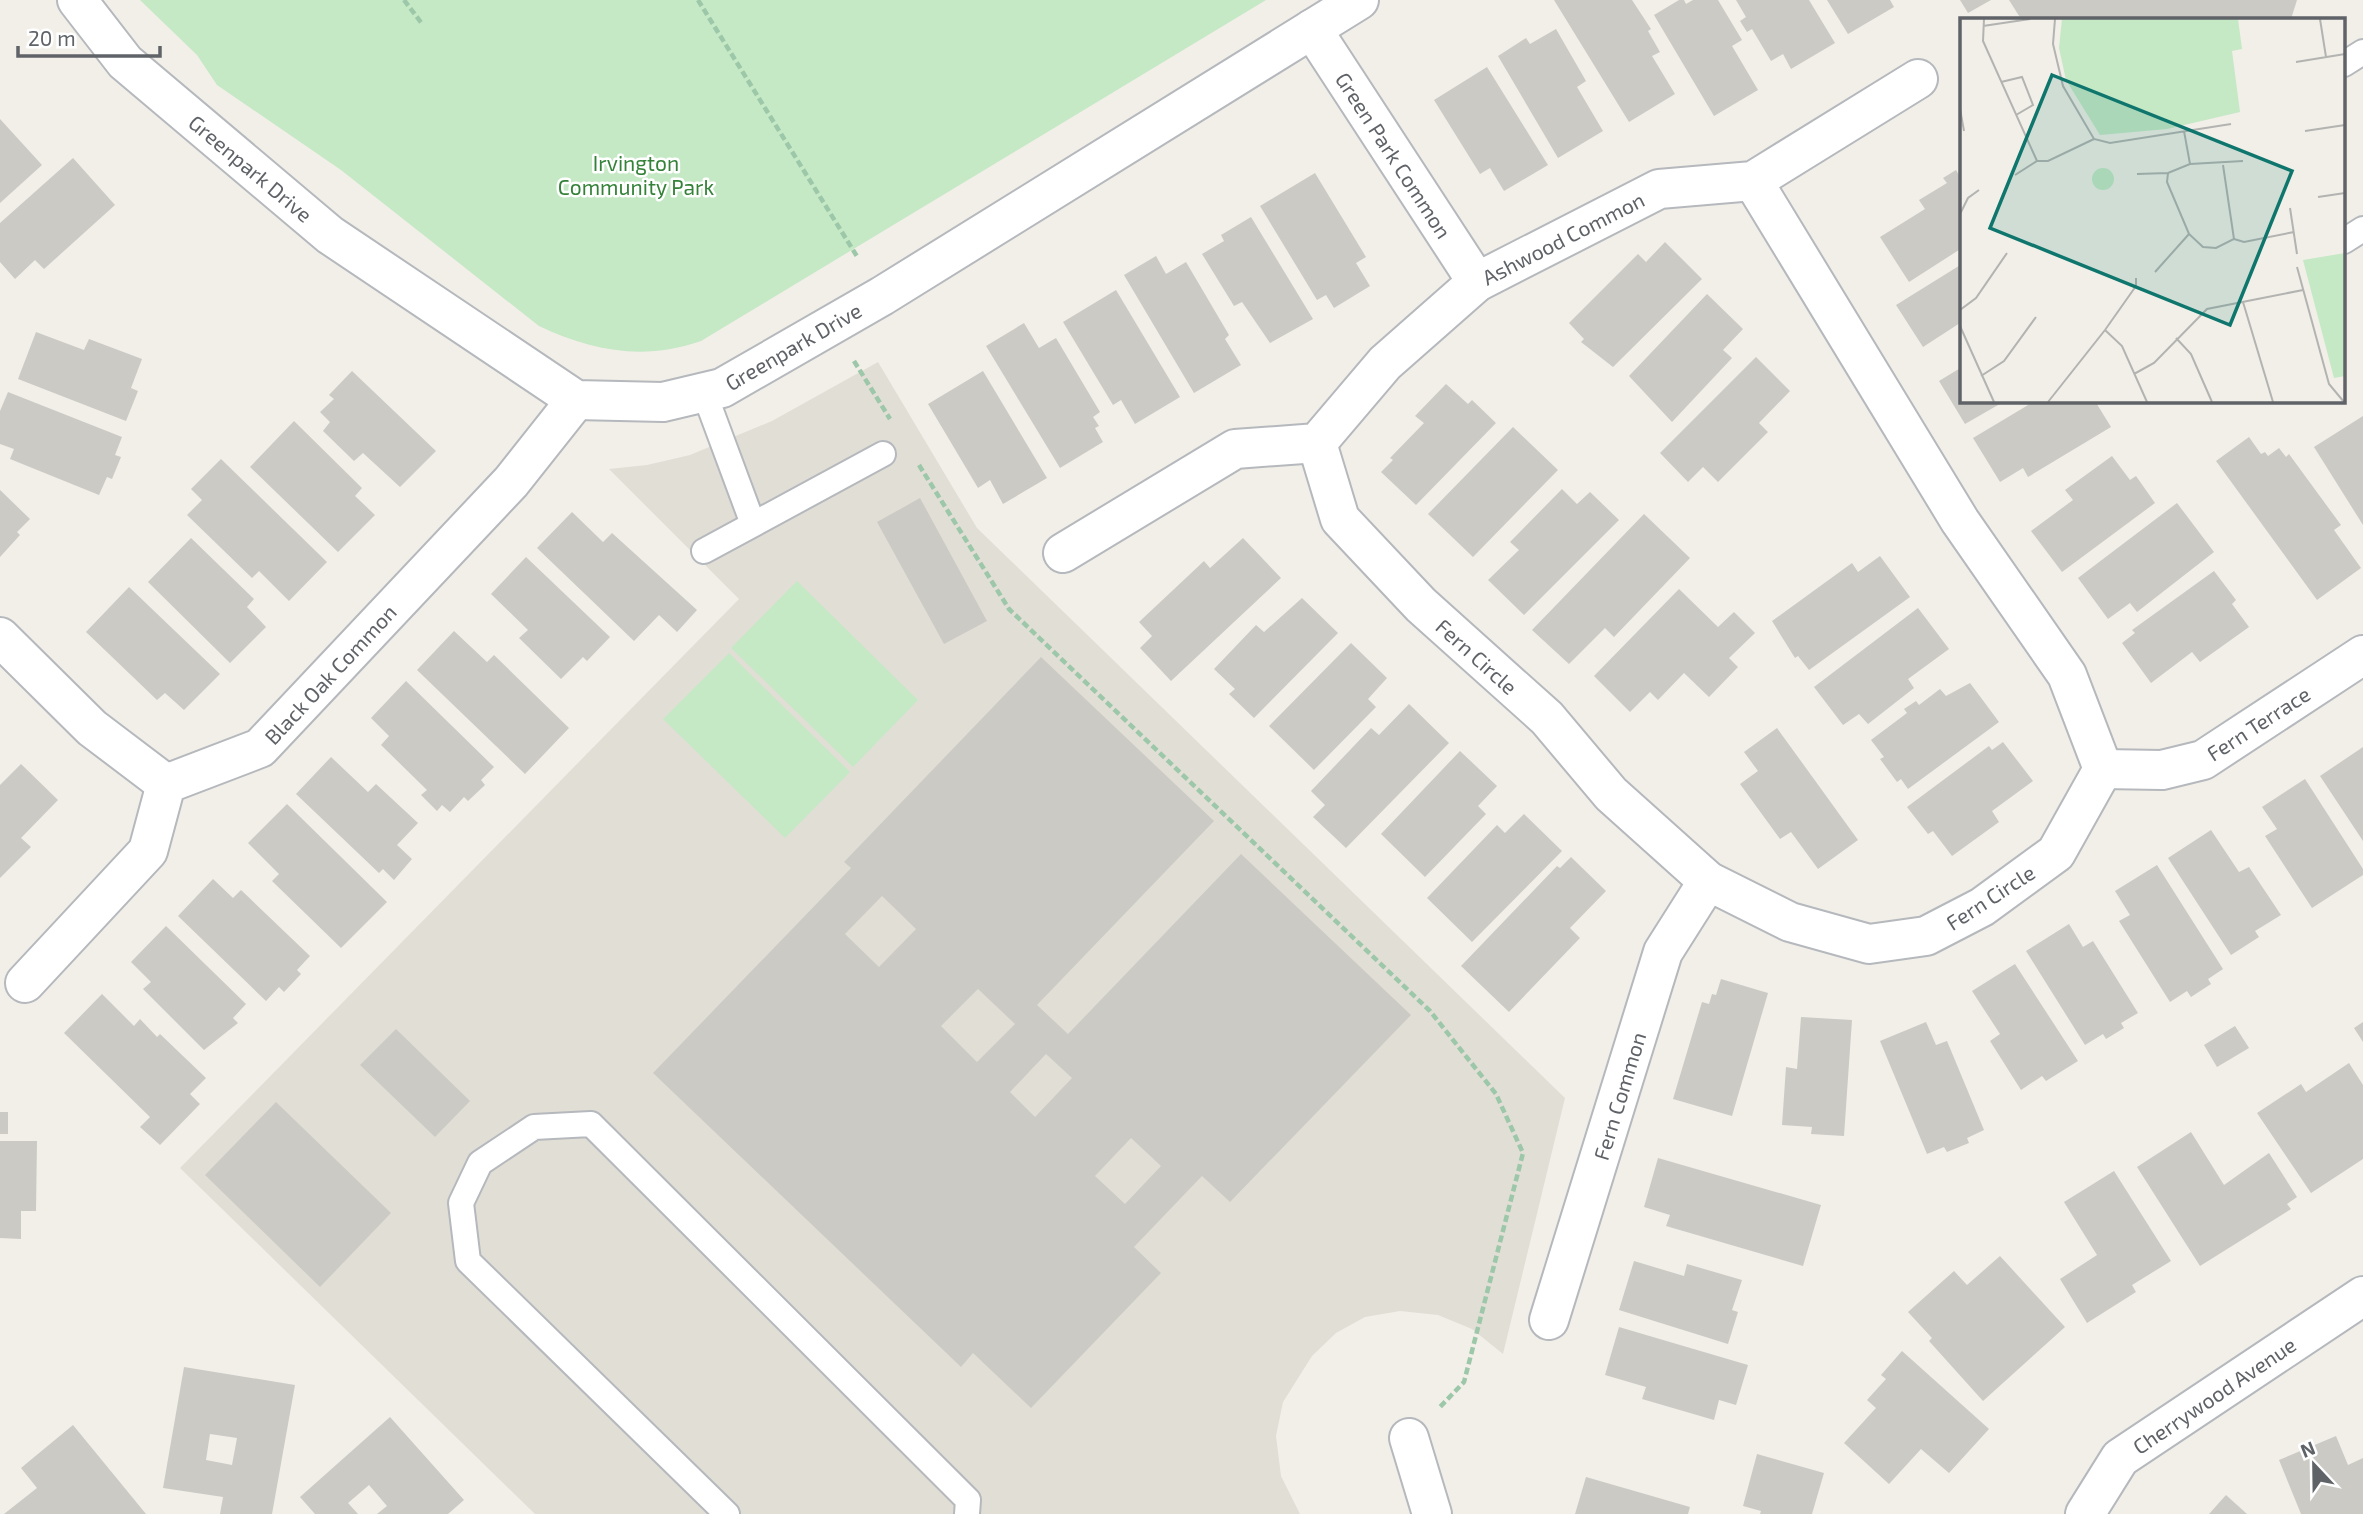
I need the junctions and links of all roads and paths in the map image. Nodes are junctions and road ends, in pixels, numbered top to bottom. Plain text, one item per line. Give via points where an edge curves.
1 (77, 0) edge
2 (404, 0) edge
3 (698, 0) edge
4 (1359, 0) edge
5 (423, 25) dead end
6 (1312, 29) junction
7 (2363, 52) edge
8 (2346, 63) edge
9 (1918, 79) dead end
10 (1753, 181) junction
11 (2363, 229) edge
12 (2346, 241) edge
13 (1477, 282) junction
14 (882, 296) junction
15 (831, 325) junction
16 (704, 392) junction
17 (576, 400) junction
18 (891, 420) dead end
19 (1317, 443) junction
20 (883, 454) dead end
21 (913, 455) dead end
22 (753, 524) junction
23 (704, 551) dead end
24 (1063, 553) dead end
25 (0, 638) edge
26 (2363, 654) edge
27 (2103, 769) junction
28 (166, 785) junction
29 (1708, 881) junction
30 (25, 983) dead end
31 (2363, 1297) edge
32 (1549, 1320) dead end
33 (1409, 1438) joint
34 (727, 1514) edge
35 (967, 1514) edge
36 (1432, 1514) edge
37 (2085, 1514) edge

1 - 17 street, Greenpark Drive via 125,62 330,235
2 - 5 path
3 - 14 path
4 - 6 street, Greenpark Drive
6 - 13 street, Green Park Common
6 - 14 street, Greenpark Drive
7 - 8 lane
9 - 10 street, Ashwood Common
10 - 13 street, Ashwood Common via 1659,189
10 - 27 street via 1960,521 2067,675
11 - 12 lane
13 - 19 street, Ashwood Common via 1385,363
14 - 15 street, Greenpark Drive
15 - 16 street, Greenpark Drive via 722,388
15 - 18 path
16 - 17 street, Greenpark Drive via 663,402
16 - 22 lane
17 - 28 street, Black Oak Common via 511,482 260,748
19 - 24 street via 1235,449
19 - 29 street, Fern Circle via 1340,519 1421,605 1546,718 1611,794
20 - 22 lane
21 - 33 path via 1009,609 1430,1011 1496,1094 1523,1153 1520,1167 1464,1382
22 - 23 lane
25 - 28 street via 93,728
26 - 27 street, Fern Terrace via 2203,760 2162,770
27 - 29 street, Fern Circle via 2056,853 1982,907 1926,936 1869,944 1790,922
28 - 30 street via 148,851
29 - 32 street, Fern Common via 1664,952
31 - 37 street, Cherrywood Avenue via 2120,1458
33 - 36 street
34 - 35 lane via 468,1261 461,1203 480,1163 534,1128 591,1124 968,1500

